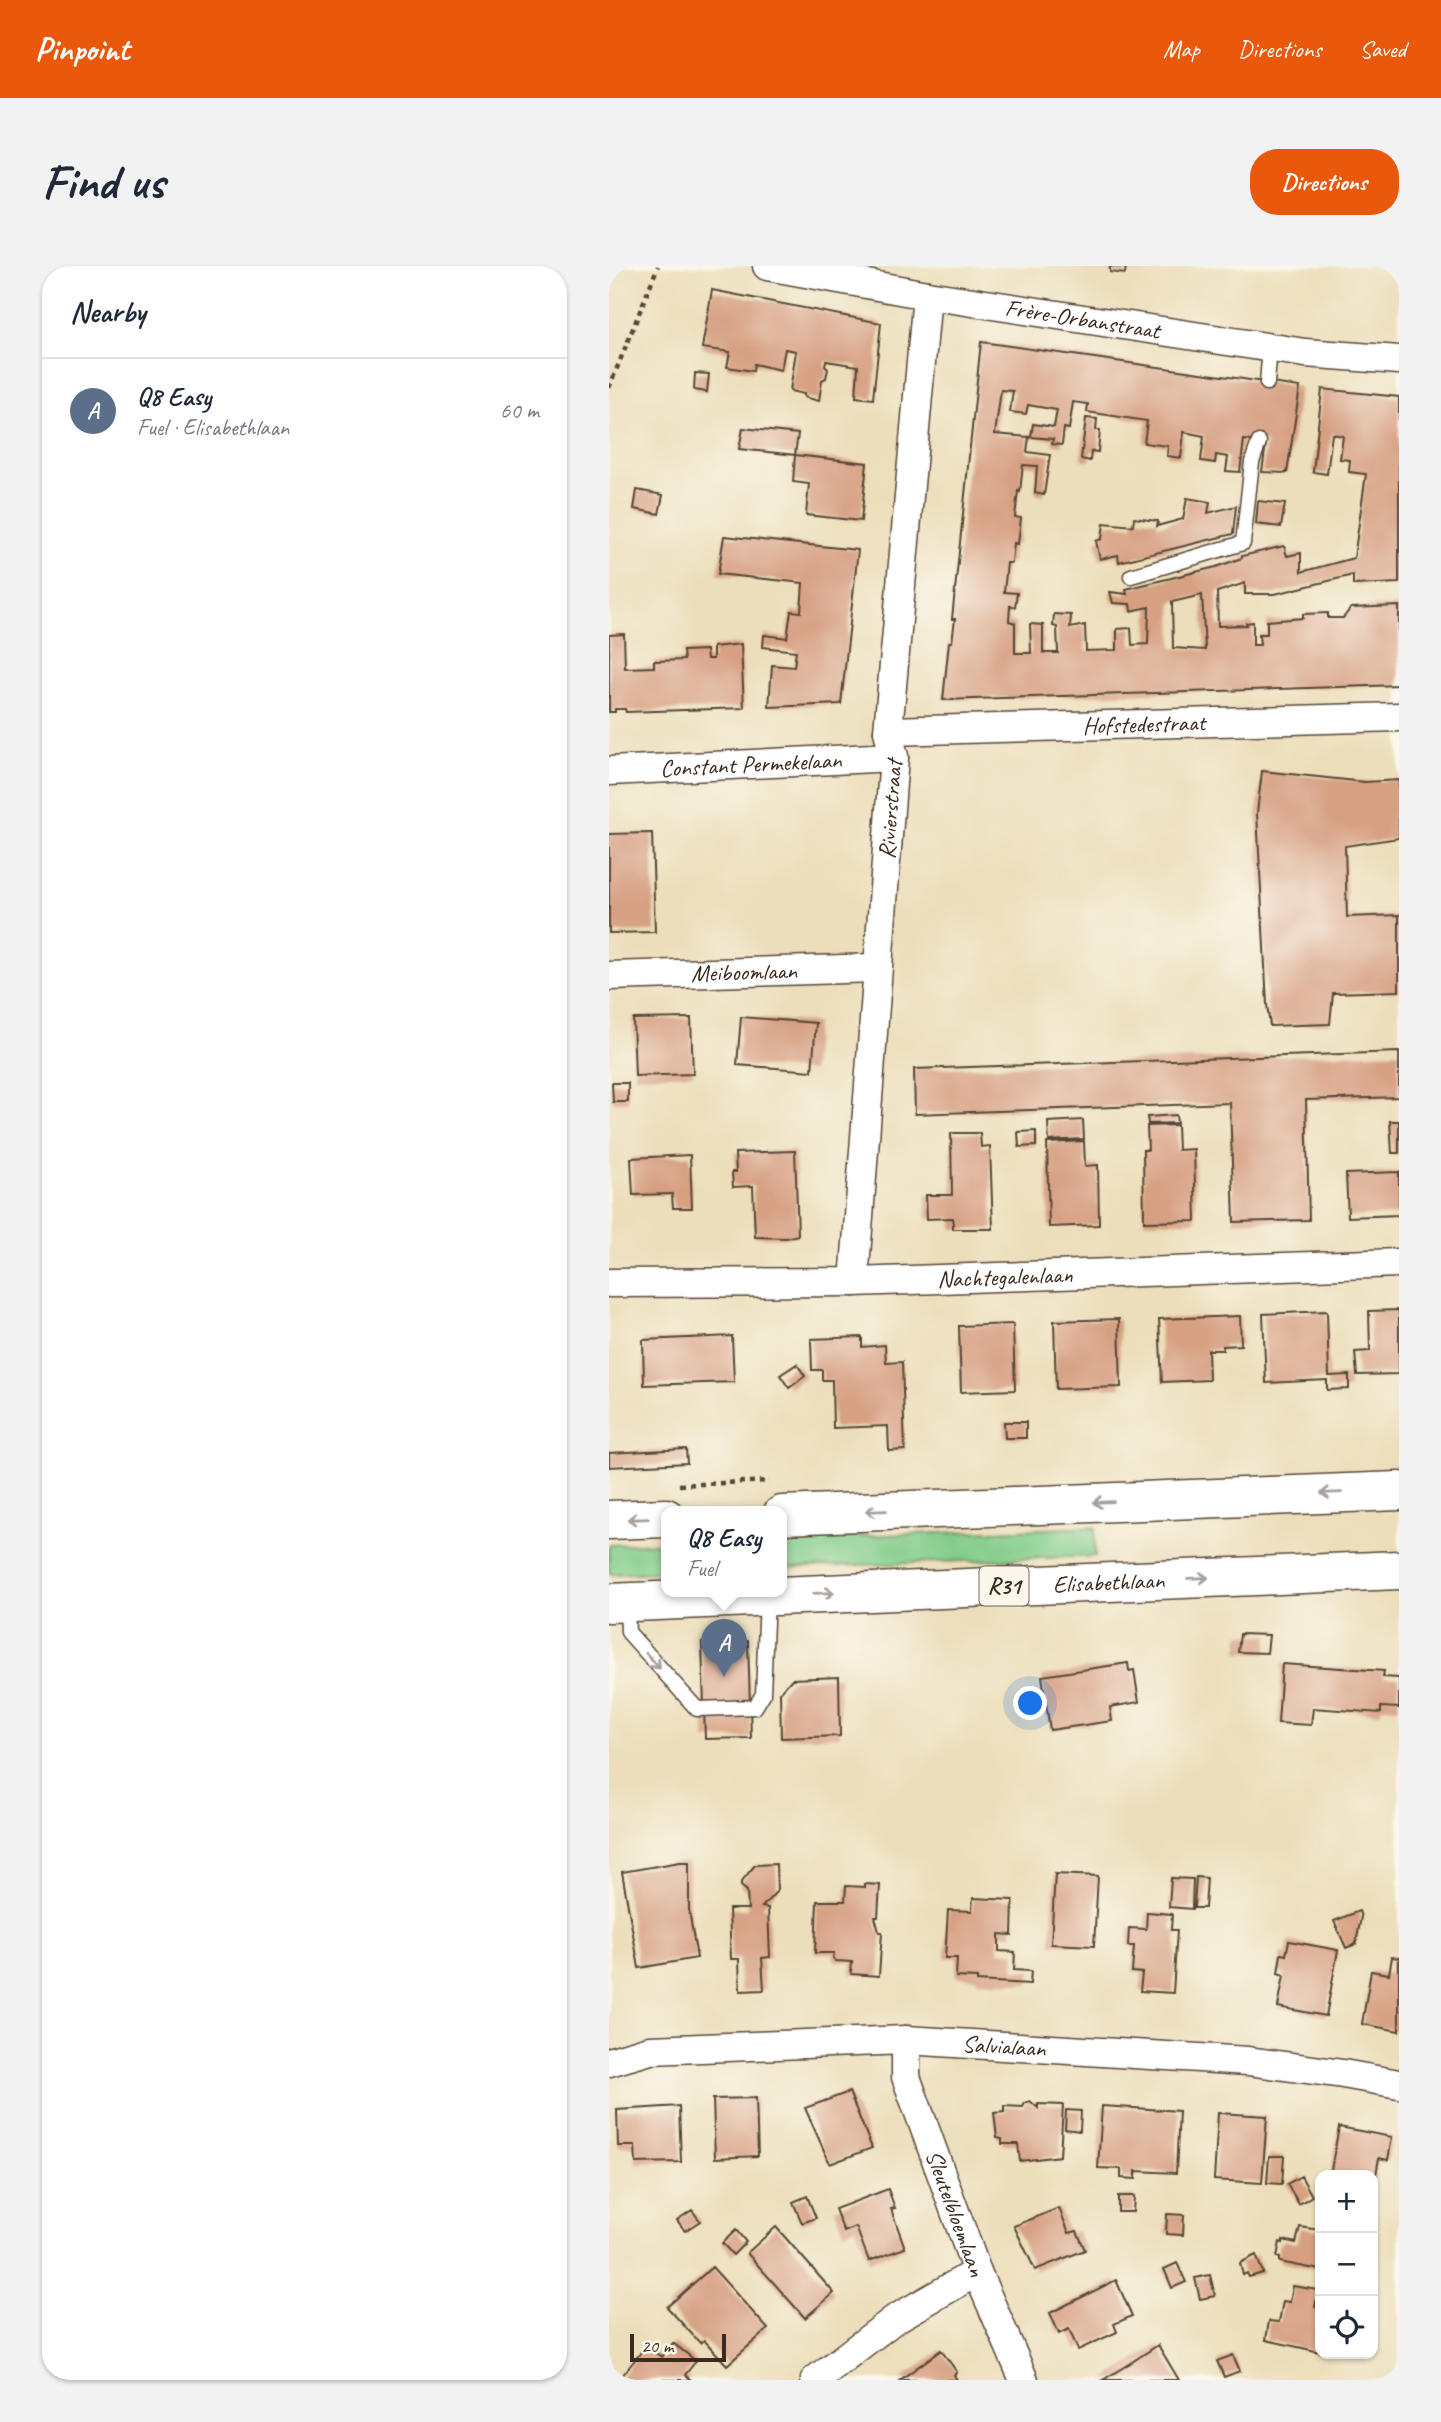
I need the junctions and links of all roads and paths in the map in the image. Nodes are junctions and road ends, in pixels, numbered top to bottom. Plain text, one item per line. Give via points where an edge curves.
1 (658, 266) edge
2 (767, 266) edge
3 (927, 295) junction
4 (1270, 347) junction
5 (1399, 360) edge
6 (1267, 383) dead end
7 (609, 388) edge
8 (1259, 442) dead end
9 (1131, 576) dead end
10 (1399, 717) edge
11 (891, 744) junction
12 (609, 771) edge
13 (877, 968) junction
14 (609, 976) edge
15 (1399, 1263) edge
16 (854, 1282) junction
17 (609, 1283) edge
18 (1399, 1491) edge
19 (787, 1514) edge
20 (661, 1518) edge
21 (609, 1520) edge
22 (1399, 1570) edge
23 (787, 1594) edge
24 (730, 1597) edge
25 (767, 1597) edge
26 (618, 1603) edge
27 (906, 2040) junction
28 (609, 2062) edge
29 (1399, 2084) edge
30 (977, 2272) junction
31 (815, 2380) edge
32 (1024, 2380) edge

1 - 7 path
2 - 3 street, Frère-Orbanstraat
3 - 4 street, Frère-Orbanstraat
3 - 11 street, Rivierstraat
4 - 5 street, Frère-Orbanstraat
4 - 6 lane
8 - 9 lane via 1252,462 1243,543
10 - 11 street, Hofstedestraat
11 - 12 street, Constant Permekelaan
11 - 13 street, Rivierstraat
13 - 14 street, Meiboomlaan
13 - 16 street, Rivierstraat
15 - 16 street, Nachtegalenlaan
16 - 17 street, Nachtegalenlaan
18 -> 19 main road
20 -> 21 main road
23 -> 22 main road, Elisabethlaan / R31
24 - 26 main road, Elisabethlaan / R31
26 -> 25 lane via 628,1632 697,1709 727,1710 755,1707 763,1694
27 - 28 street, Salvialaan via 650,2050
27 - 29 street, Salvialaan via 1248,2062
27 - 30 street, Sleutelbloemlaan via 906,2077
30 - 31 street via 895,2319
30 - 32 street, Sleutelbloemlaan

